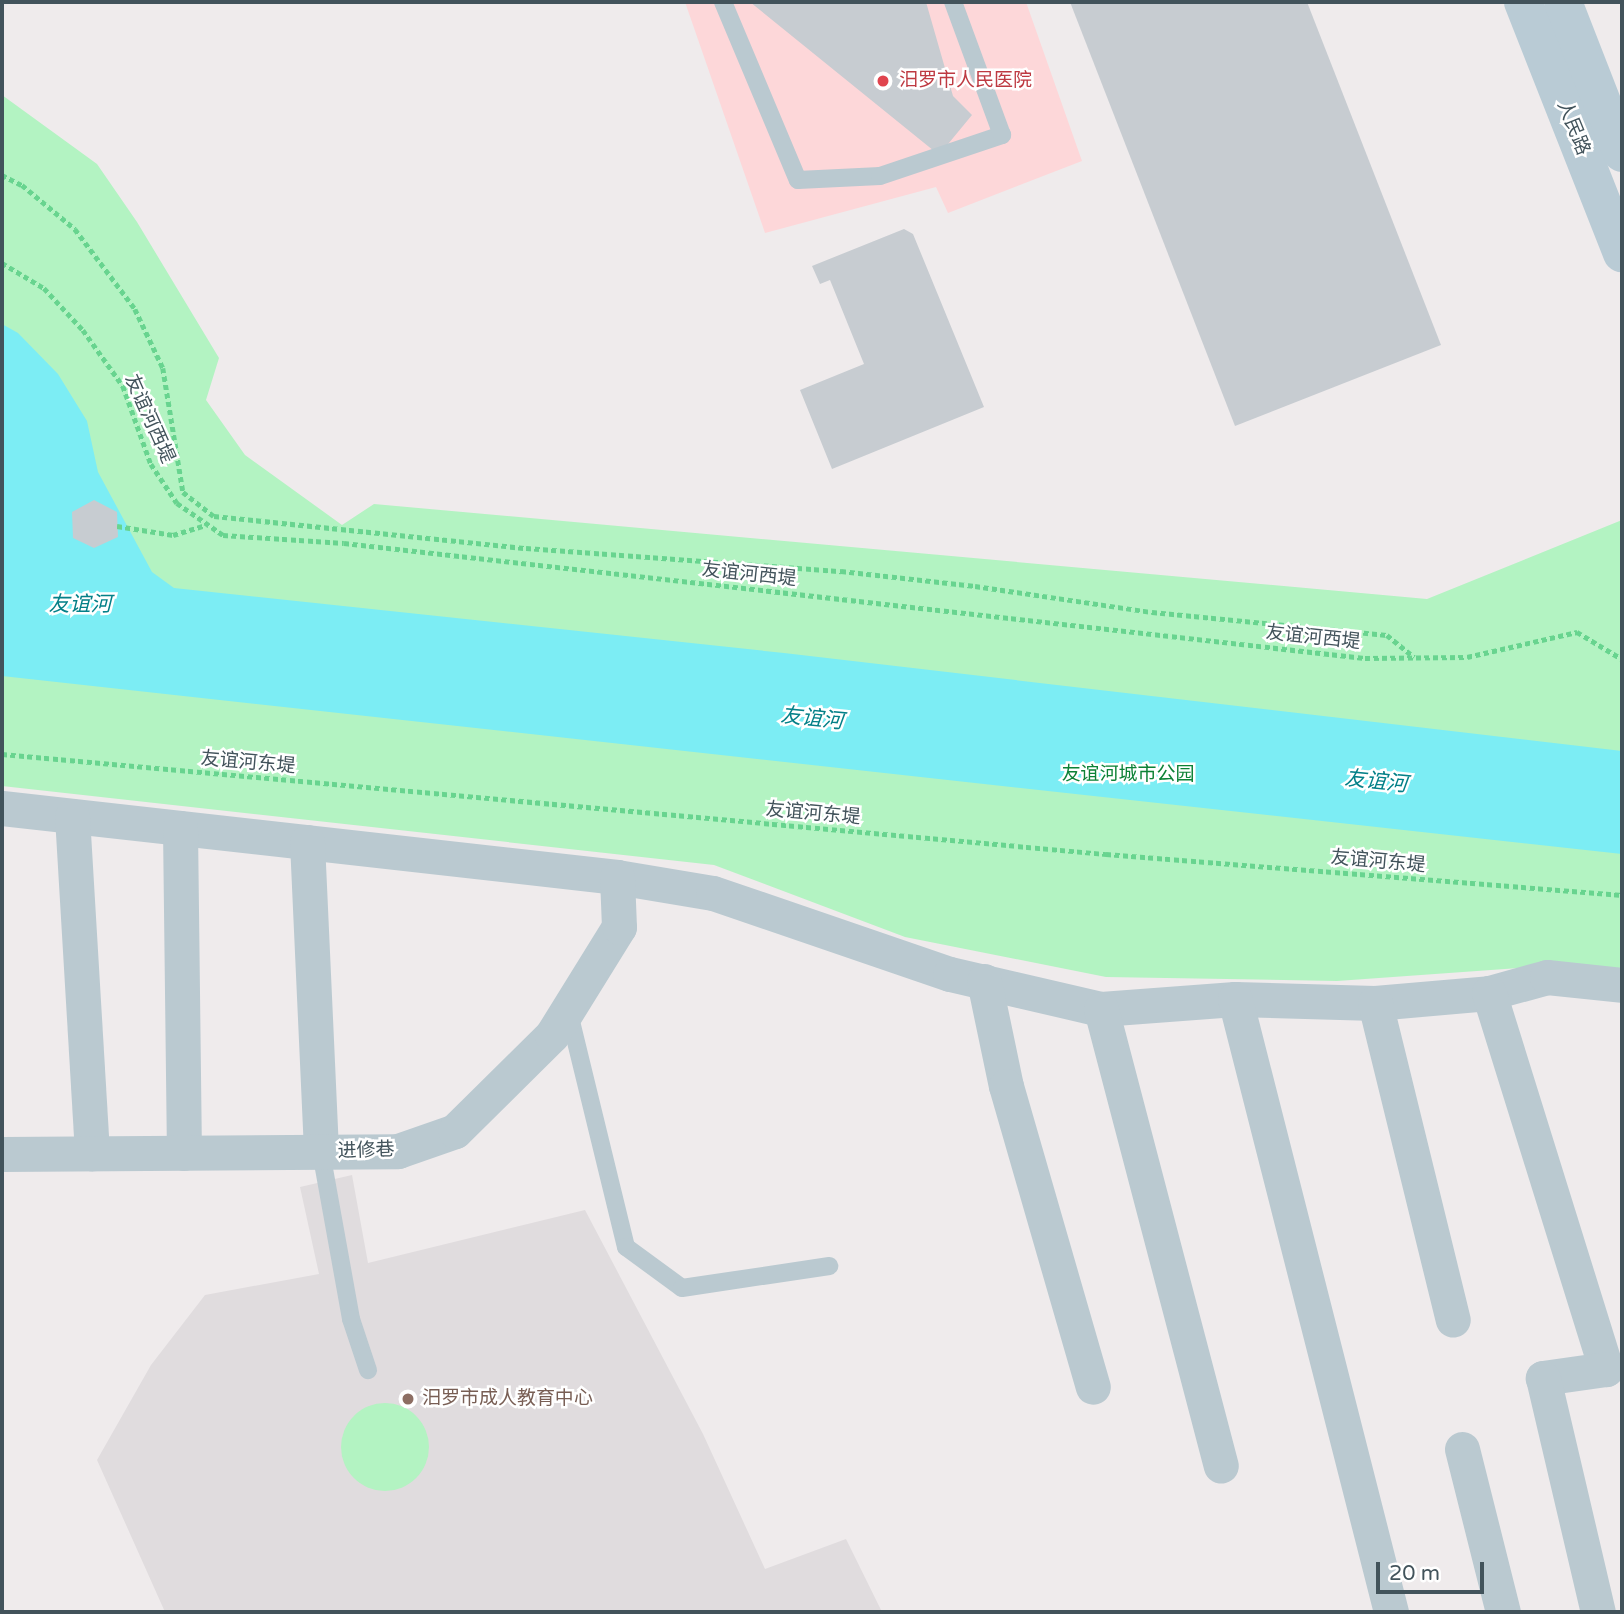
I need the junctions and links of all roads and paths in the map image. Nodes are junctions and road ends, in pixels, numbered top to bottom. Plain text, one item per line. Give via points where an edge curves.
1 (723, 2) edge
2 (953, 2) edge
3 (1523, 2) edge
4 (1563, 2) edge
5 (1622, 153) edge
6 (2, 175) edge
7 (1622, 254) edge
8 (2, 263) edge
9 (205, 525) junction
10 (117, 526) dead end
11 (1415, 658) junction
12 (1622, 659) edge
13 (2, 754) edge
14 (2, 808) edge
15 (72, 816) junction
16 (180, 828) junction
17 (307, 842) junction
18 (617, 877) junction
19 (1622, 895) edge
20 (984, 981) junction
21 (1622, 985) edge
22 (1489, 993) junction
23 (1235, 999) junction
24 (1375, 1003) junction
25 (568, 1009) junction
26 (1101, 1009) junction
27 (321, 1152) junction
28 (92, 1153) junction
29 (184, 1153) junction
30 (2, 1154) edge
31 (829, 1266) dead end
32 (1454, 1320) dead end
33 (368, 1370) dead end
34 (1093, 1387) dead end
35 (1462, 1449) dead end
36 (1221, 1466) dead end
37 (1391, 1612) edge
38 (1503, 1612) edge
39 (1598, 1612) edge

1 - 2 lane via 798,180 880,176 1002,135
3 - 7 street, 人民路
4 - 5 street, 人民路
6 - 11 path via 22,185 75,229 135,309 163,368 183,492 214,516 566,552 841,571 975,586 1152,612 1387,635
8 - 9 path, 友谊河西堤 via 44,288 83,330 122,386 151,464 177,503
9 - 10 path via 173,535
9 - 11 path, 友谊河西堤 via 223,535 358,545 1351,657
11 - 12 path, 友谊河西堤 via 1467,657 1577,632
13 - 19 path, 友谊河东堤 via 1106,854
14 - 15 street
15 - 16 street
15 - 28 street
16 - 17 street
16 - 29 street
17 - 18 street
17 - 27 street
18 - 20 street via 713,893 950,974
18 - 25 street, 进修巷 via 619,927
20 - 26 street
20 - 34 street via 1006,1086
21 - 22 street via 1547,977
22 - 24 street
22 - 39 street via 1606,1369 1543,1378
23 - 24 street
23 - 26 street
23 - 37 street
24 - 32 street
25 - 27 street, 进修巷 via 552,1035 455,1131 398,1151
25 - 31 lane via 626,1247 682,1288
26 - 36 street
27 - 29 street, 进修巷
27 - 33 lane via 351,1320
28 - 29 street, 进修巷
28 - 30 street, 进修巷
35 - 38 street

